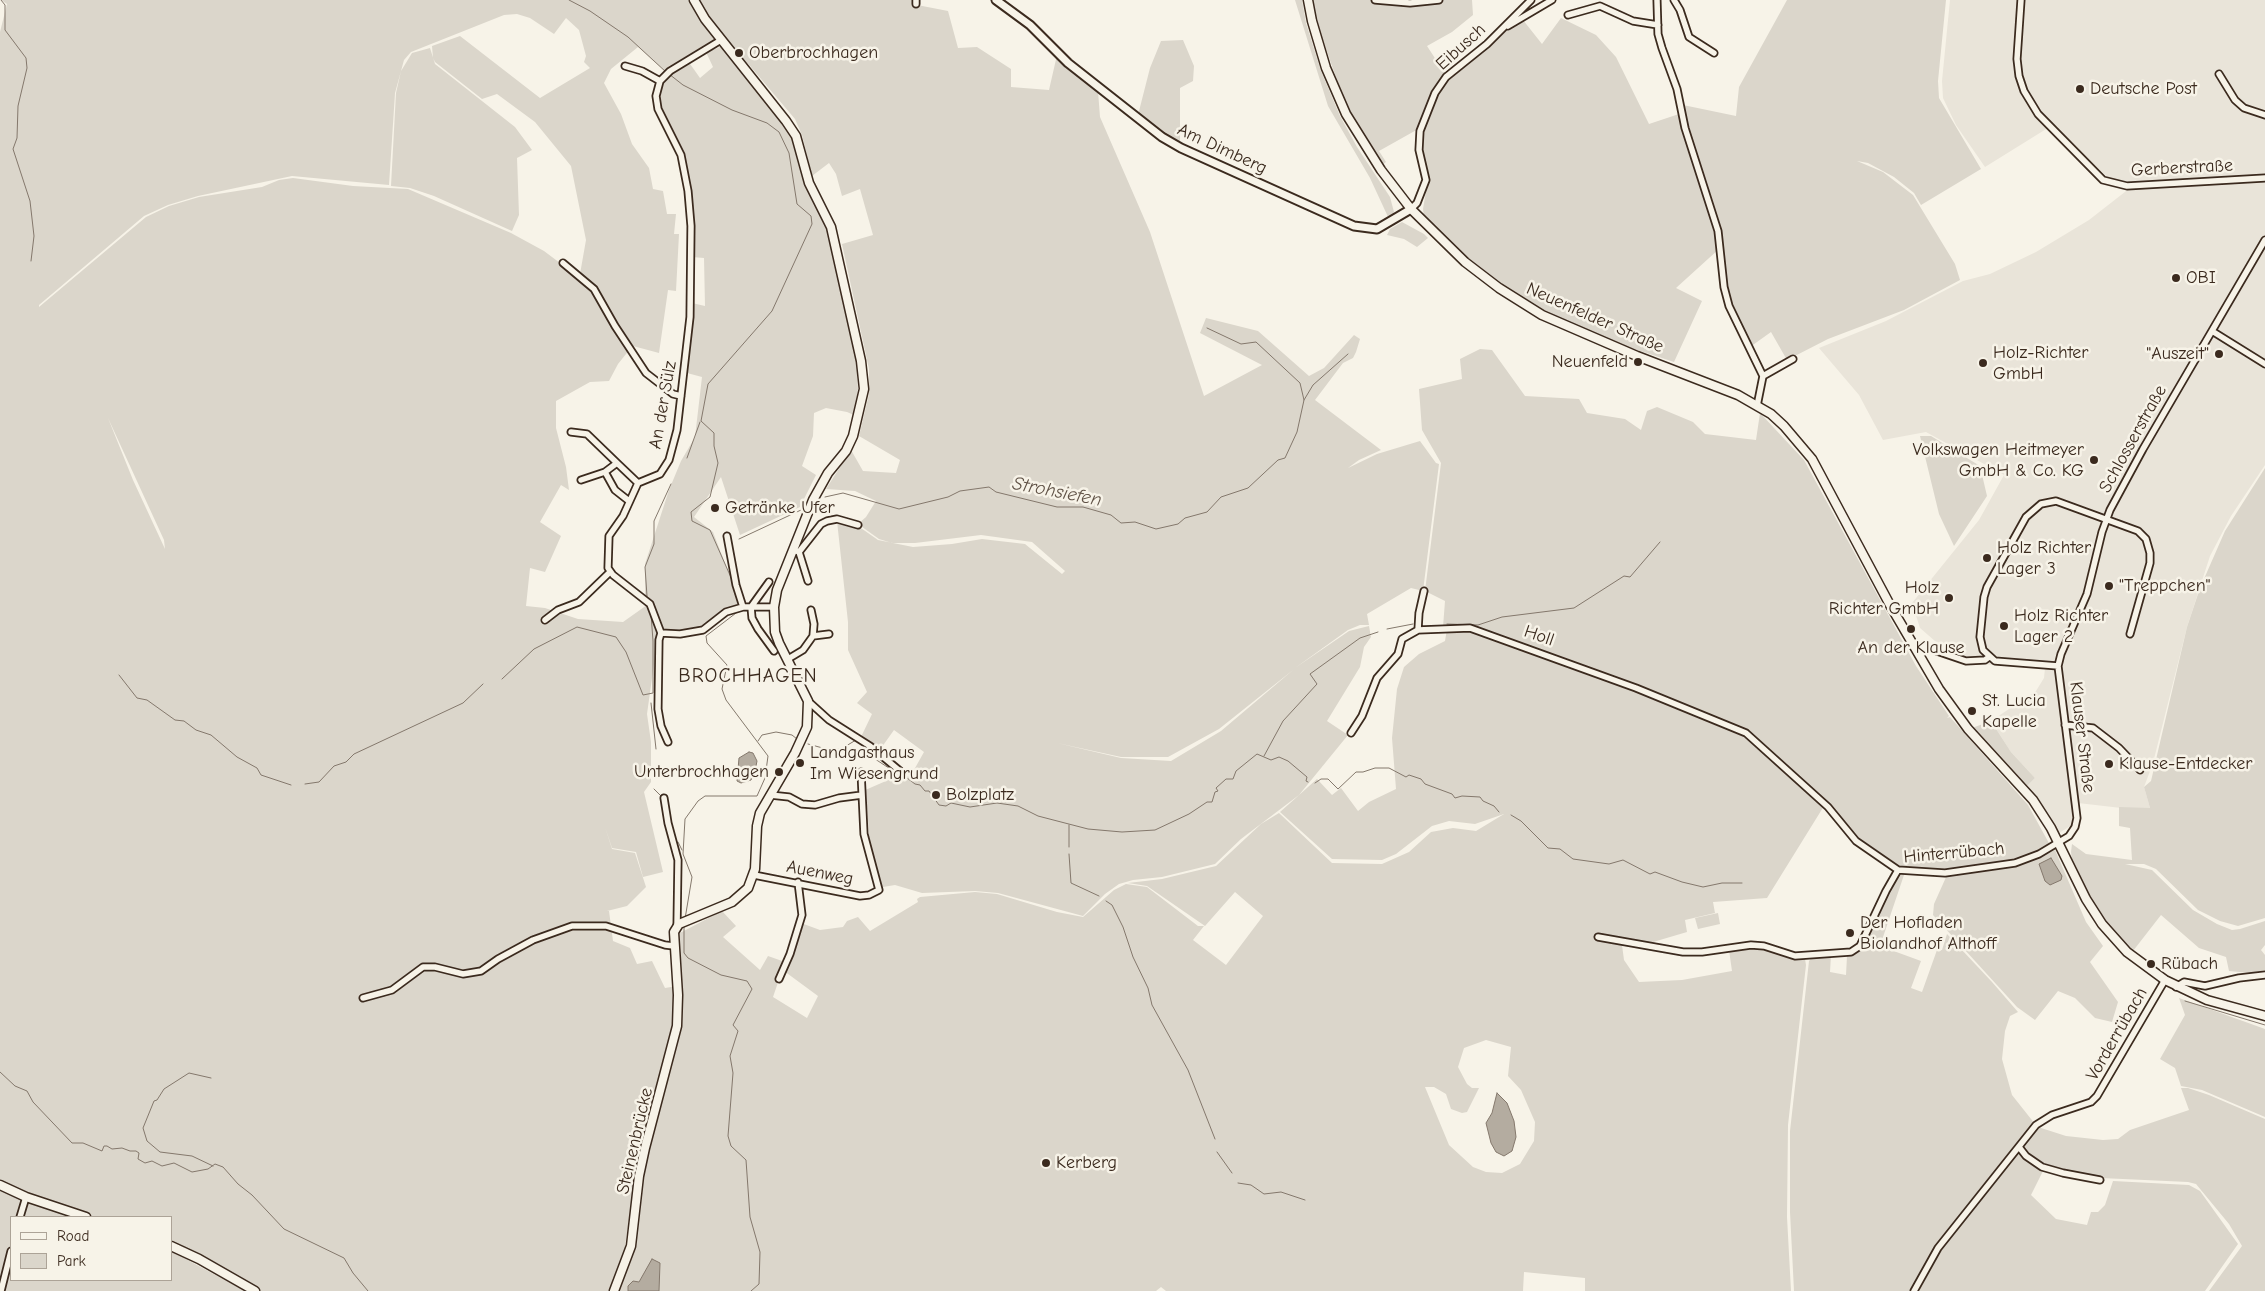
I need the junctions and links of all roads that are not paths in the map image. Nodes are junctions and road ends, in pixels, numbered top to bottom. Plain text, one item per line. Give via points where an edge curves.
1 (694, 0) edge
2 (996, 0) edge
3 (1308, 0) edge
4 (1375, 0) edge
5 (1439, 0) edge
6 (1531, 0) edge
7 (1552, 0) edge
8 (1657, 0) edge
9 (1674, 0) edge
10 (2021, 0) edge
11 (1568, 15) dead end
12 (1658, 25) junction
13 (1506, 26) junction
14 (721, 40) junction
15 (1714, 53) dead end
16 (625, 66) dead end
17 (2219, 74) dead end
18 (660, 81) junction
19 (2265, 115) edge
20 (2265, 178) edge
21 (1411, 209) junction
22 (2265, 240) edge
23 (563, 263) dead end
24 (2212, 331) junction
25 (1793, 359) dead end
26 (2265, 364) edge
27 (1763, 376) junction
28 (681, 396) junction
29 (1757, 406) junction
30 (571, 432) dead end
31 (617, 463) junction
32 (605, 472) junction
33 (581, 480) dead end
34 (638, 483) junction
35 (629, 501) junction
36 (2107, 518) junction
37 (858, 525) dead end
38 (727, 536) dead end
39 (796, 551) junction
40 (610, 572) junction
41 (808, 581) dead end
42 (768, 582) dead end
43 (1424, 591) dead end
44 (750, 606) junction
45 (774, 606) junction
46 (743, 607) junction
47 (811, 610) dead end
48 (545, 620) dead end
49 (1418, 630) junction
50 (662, 633) junction
51 (829, 634) dead end
52 (2130, 634) dead end
53 (813, 636) junction
54 (1915, 649) junction
55 (774, 651) dead end
56 (1989, 657) junction
57 (788, 659) junction
58 (2058, 666) junction
59 (808, 701) junction
60 (2065, 725) junction
61 (1351, 733) dead end
62 (668, 742) dead end
63 (2140, 770) dead end
64 (900, 771) dead end
65 (861, 772) dead end
66 (862, 794) junction
67 (770, 795) junction
68 (664, 798) dead end
69 (2059, 844) junction
70 (1898, 870) junction
71 (754, 874) junction
72 (798, 882) junction
73 (678, 925) junction
74 (1598, 937) dead end
75 (674, 946) junction
76 (2265, 975) edge
77 (779, 979) dead end
78 (2165, 980) junction
79 (2176, 987) junction
80 (363, 998) dead end
81 (2265, 1016) edge
82 (2019, 1147) junction
83 (2100, 1180) dead end
84 (0, 1185) edge
85 (26, 1197) junction
86 (20, 1216) edge
87 (83, 1216) edge
88 (172, 1246) edge
89 (10, 1255) edge
90 (0, 1291) edge
91 (255, 1291) edge
92 (614, 1291) edge
93 (1914, 1291) edge

1 - 14 main road
2 - 21 street, Am Dimberg via 1030,25 1068,63 1162,137 1181,148 1354,226 1377,229
3 - 21 main road, Neuenfelder Straße via 1326,68 1346,114 1381,170
4 - 5 street via 1410,3
6 - 13 street, Eibusch
7 - 13 street
8 - 12 street
9 - 15 street via 1689,37
10 - 20 street, Gerberstraße via 2017,59 2024,91 2038,114 2103,180 2127,186
11 - 12 street via 1600,6 1633,21
12 - 27 street via 1690,147 1718,231 1729,306
13 - 21 street, Eibusch via 1446,77 1435,93 1420,131 1419,150 1426,180 1417,203
14 - 18 street via 667,73
14 - 39 main road via 796,136 809,183 831,227 863,372 862,400 854,436 820,486
16 - 18 street
17 - 19 street via 2235,100 2244,108
18 - 28 street, An der Sülz via 657,105 683,162 691,216 690,317
21 - 29 main road, Neuenfelder Straße via 1498,288 1542,314 1637,356 1738,395
22 - 24 street, Schlosserstraße
23 - 28 street via 594,289 646,374 673,394
24 - 26 street
24 - 36 street, Schlosserstraße
25 - 27 street
27 - 29 street
28 - 34 street, An der Sülz via 677,430 665,468 660,474
29 - 54 main road, Neuenfelder Straße via 1784,426 1812,459
30 - 31 street via 587,434
31 - 32 street
31 - 34 street
32 - 33 street
32 - 35 street via 615,490
34 - 35 street
35 - 40 street via 609,536
36 - 52 street via 2138,531 2149,546 2150,563
36 - 56 street via 2050,501 2026,517 1984,597 1980,637 1983,650
36 - 58 street, Schlosserstraße via 2087,594
37 - 39 street via 836,519 827,521
38 - 46 street
39 - 41 street
39 - 45 main road via 777,590
40 - 48 street via 579,602 558,610
40 - 50 street via 650,604
42 - 44 street
43 - 49 street
44 - 45 street
44 - 46 street
44 - 55 street via 752,618
45 - 57 main road via 775,632
46 - 50 street via 726,612 703,630
47 - 53 street
49 - 61 street via 1402,639 1398,654 1377,678 1362,716
49 - 70 street, Holl via 1470,628 1646,692 1746,733 1828,807 1856,841
50 - 62 street via 659,640 658,709
51 - 53 street
53 - 57 street via 804,650
54 - 56 street via 1922,646 1966,661
54 - 69 main road via 1954,710 2033,800
56 - 58 street, Klauser Straße via 2006,663
57 - 59 main road
58 - 60 street, Klauser Straße
59 - 64 street
59 - 67 main road via 807,726
60 - 63 street via 2093,728
60 - 69 street, Klauser Straße via 2077,818 2075,827
65 - 66 street
66 - 67 street via 815,805
66 - 72 street, Auenweg via 864,834 879,890 860,896
67 - 71 main road via 757,826
68 - 73 street via 678,860
69 - 70 street, Hinterrübach via 2015,863 1945,873
69 - 78 main road via 2102,924 2127,952
70 - 74 street, Hinterrübach via 1860,946 1851,952 1795,956 1751,945 1684,952
71 - 72 street, Auenweg
71 - 73 main road via 748,888 739,897
72 - 77 street via 802,915
73 - 75 main road, Steinenbrücke
75 - 80 street via 606,926 572,926 533,940 481,971 463,974 423,967 392,990
75 - 92 main road, Steinenbrücke via 677,1026 639,1176 630,1246
76 - 79 street via 2205,986 2184,982
78 - 79 main road
78 - 82 street, Vorderrübach via 2091,1102 2052,1115 2036,1125
79 - 81 main road via 2206,1000
82 - 83 street via 2042,1166
82 - 93 street, Vorderrübach via 1938,1248
84 - 85 main road
85 - 86 street
85 - 87 main road
88 - 91 main road
89 - 90 street

